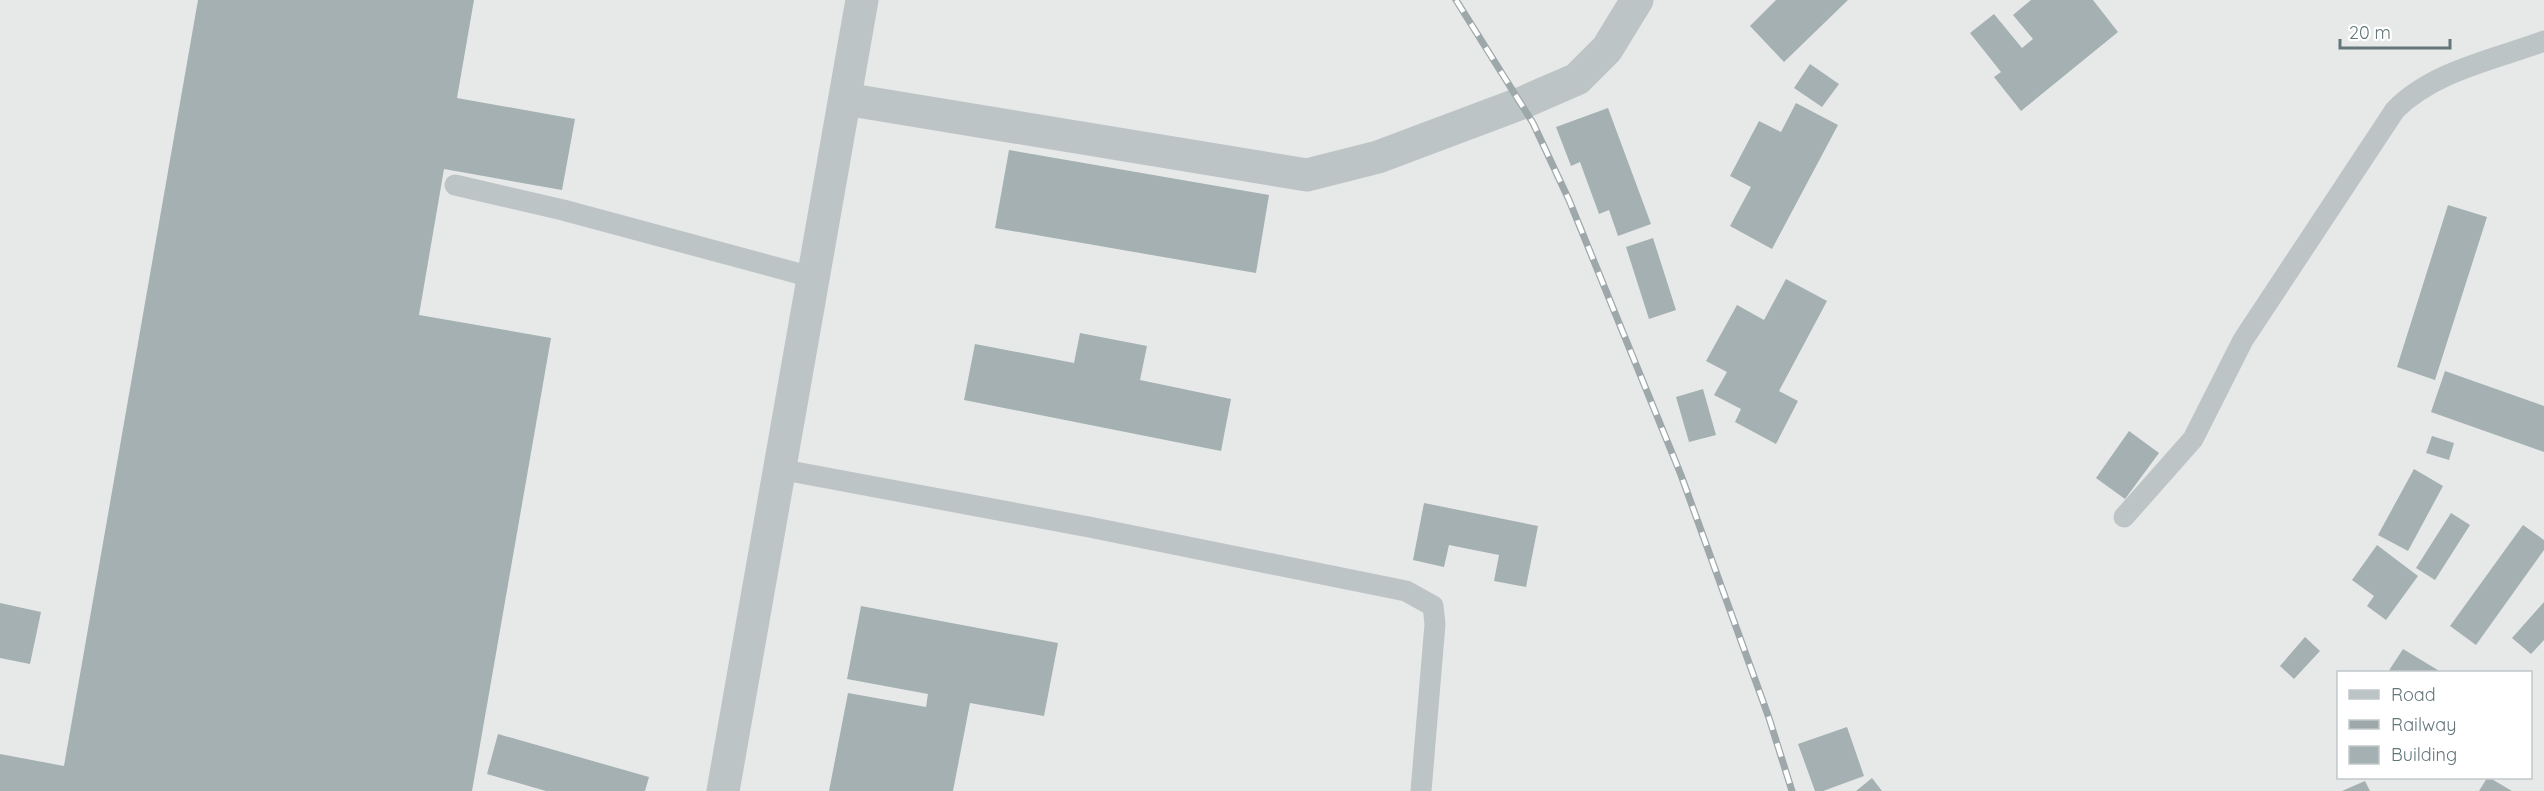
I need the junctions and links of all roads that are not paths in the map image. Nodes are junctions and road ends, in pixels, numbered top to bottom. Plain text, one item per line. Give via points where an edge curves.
1 (862, 0) edge
2 (1636, 0) edge
3 (2544, 41) edge
4 (845, 99) junction
5 (455, 185) dead end
6 (814, 278) junction
7 (779, 469) junction
8 (2124, 518) dead end
9 (723, 791) edge
10 (1421, 791) edge

1 - 4 street
2 - 4 street via 1607,49 1577,79 1378,157 1307,175
3 - 8 lane via 2436,80 2411,94 2395,110 2243,340 2193,439
4 - 6 street
5 - 6 lane
6 - 7 street
7 - 9 street
7 - 10 lane via 1089,527 1420,597 1433,606 1435,624

